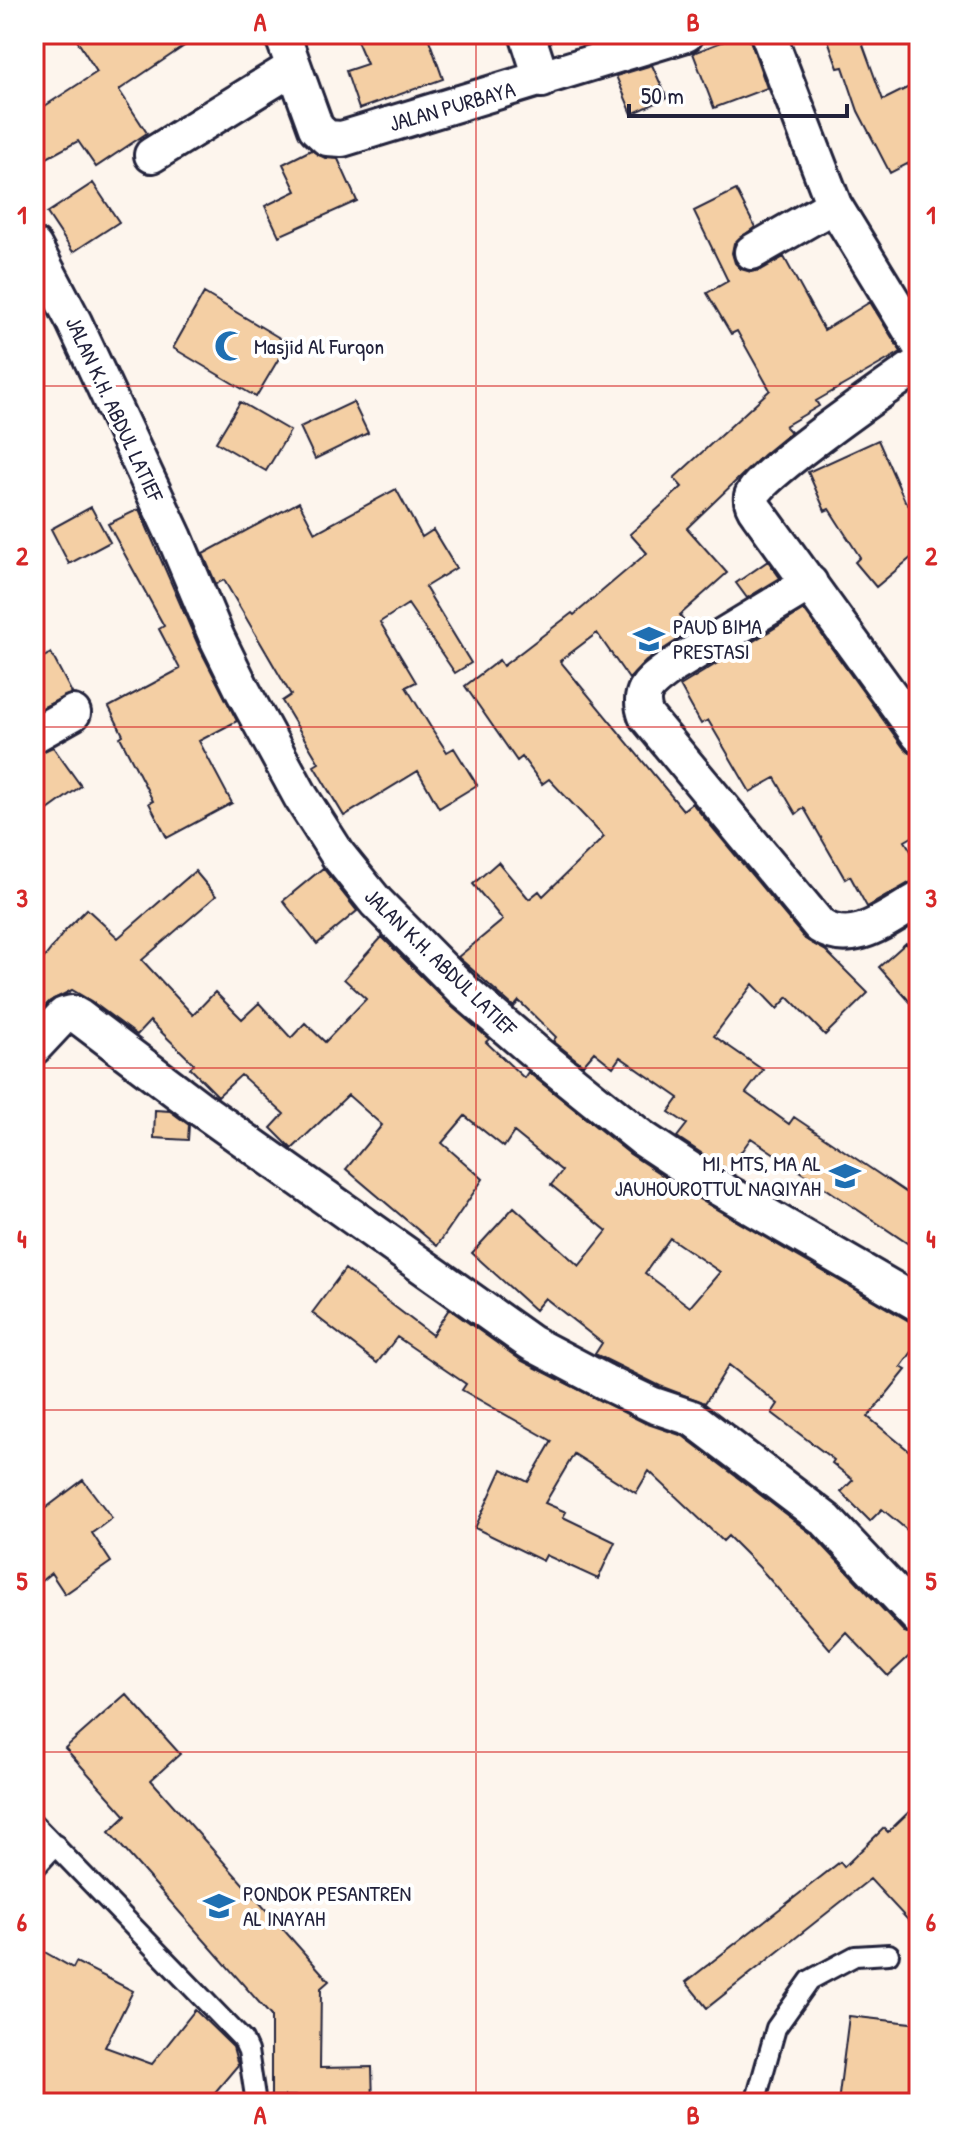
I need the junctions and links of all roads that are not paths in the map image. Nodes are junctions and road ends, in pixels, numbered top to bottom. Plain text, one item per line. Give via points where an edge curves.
1 (282, 34) edge
2 (527, 34) edge
3 (686, 34) edge
4 (768, 34) edge
5 (294, 67) junction
6 (542, 80) junction
7 (152, 155) dead end
8 (834, 205) junction
9 (34, 246) edge
10 (752, 252) dead end
11 (919, 344) edge
12 (919, 364) edge
13 (810, 583) junction
14 (73, 713) dead end
15 (34, 735) edge
16 (919, 735) edge
17 (919, 900) edge
18 (34, 1047) edge
19 (919, 1304) edge
20 (919, 1618) edge
21 (34, 1824) edge
22 (56, 1845) junction
23 (34, 1869) edge
24 (889, 1954) dead end
25 (256, 2103) edge
26 (755, 2103) edge

1 - 5 street, JALAN PURBAYA
2 - 6 street
3 - 6 street, JALAN PURBAYA
4 - 8 street
5 - 6 street, JALAN PURBAYA via 316,128 327,138 342,139
5 - 7 street
8 - 10 street
8 - 11 street
9 - 19 street, JALAN K.H. ABDUL LATIEF via 81,336 243,691 301,797 376,902 465,992 642,1138
12 - 13 street via 752,496 752,505
13 - 16 street
13 - 17 street via 671,667 650,683 641,704 820,926 839,935 859,934
14 - 15 street
18 - 20 street via 64,1015 79,1017 531,1343 653,1405 692,1418 826,1520
21 - 22 lane
22 - 23 lane
22 - 25 lane via 243,2040
24 - 26 lane via 855,1956 810,1980 776,2028

